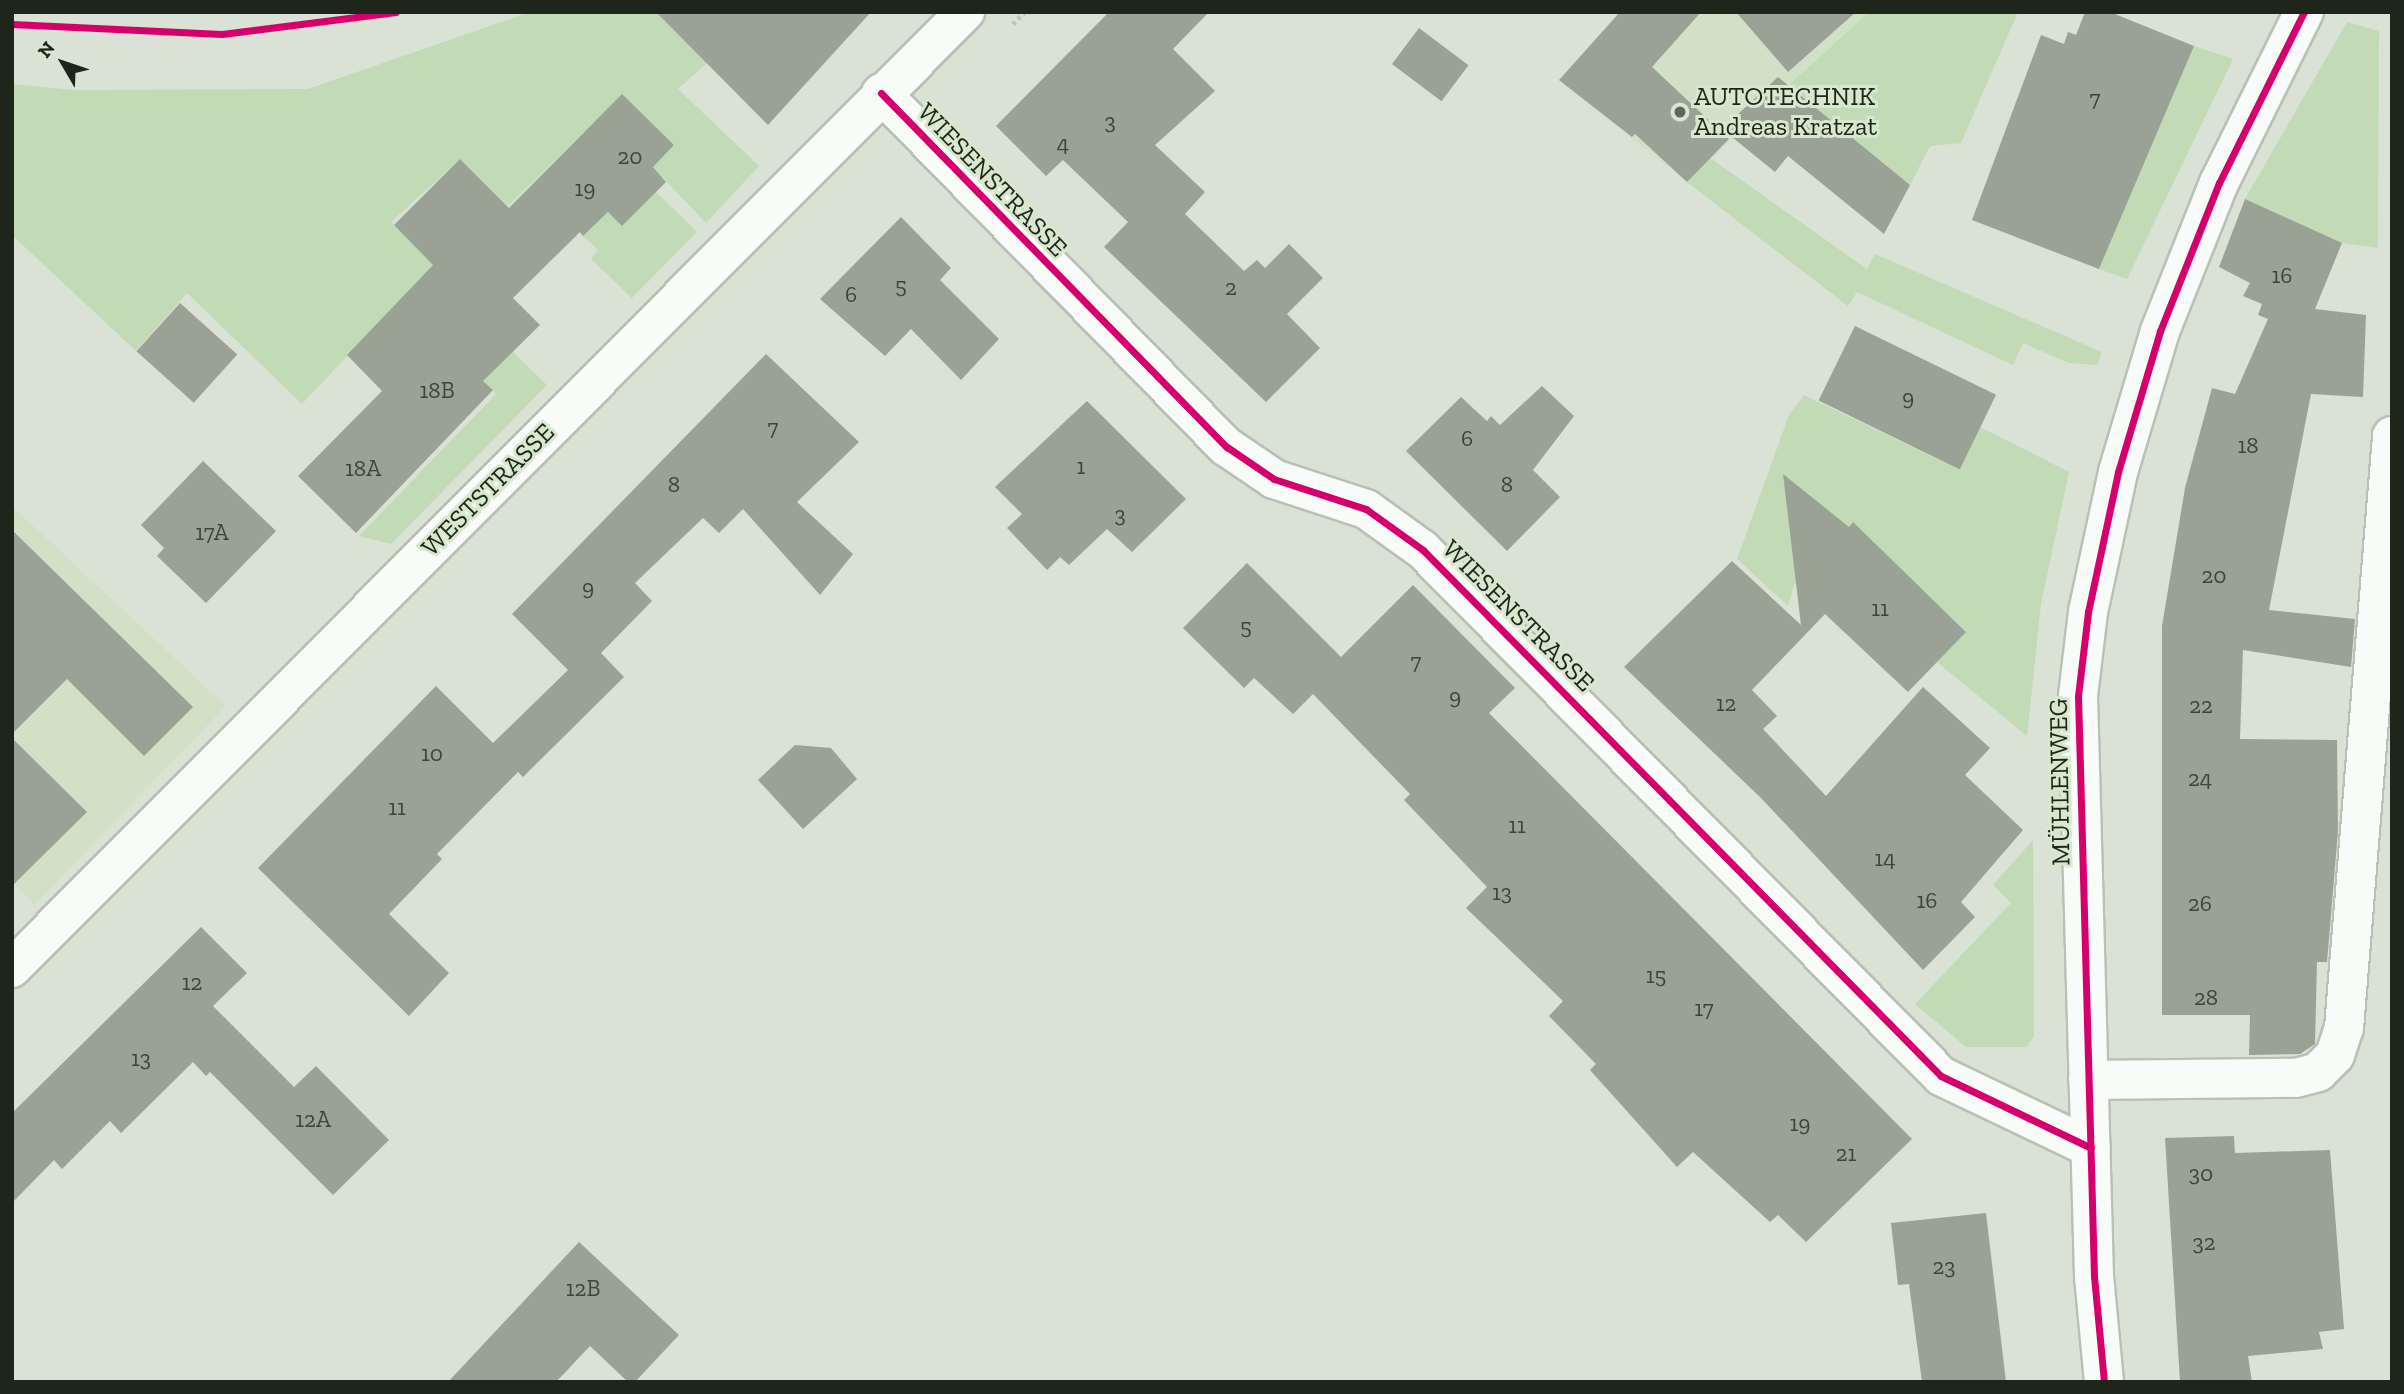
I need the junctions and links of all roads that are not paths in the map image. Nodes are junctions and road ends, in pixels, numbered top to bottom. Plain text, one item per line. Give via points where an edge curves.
1 (965, 12) edge
2 (2304, 12) edge
3 (881, 93) junction
4 (2392, 436) edge
5 (12, 968) edge
6 (2088, 1080) junction
7 (2091, 1147) junction
8 (2104, 1382) edge

1 - 3 street, WESTSTRASSE
2 - 6 street, MÜHLENWEG via 2219,183 2160,331 2118,472 2088,612 2078,696
3 - 5 street, WESTSTRASSE
3 - 7 street, WIESENSTRASSE via 1227,447 1274,479 1366,509 1423,550 1941,1076
4 - 6 street via 2344,1028 2335,1055 2318,1072 2296,1078
6 - 7 street, MÜHLENWEG
7 - 8 street, MÜHLENWEG

